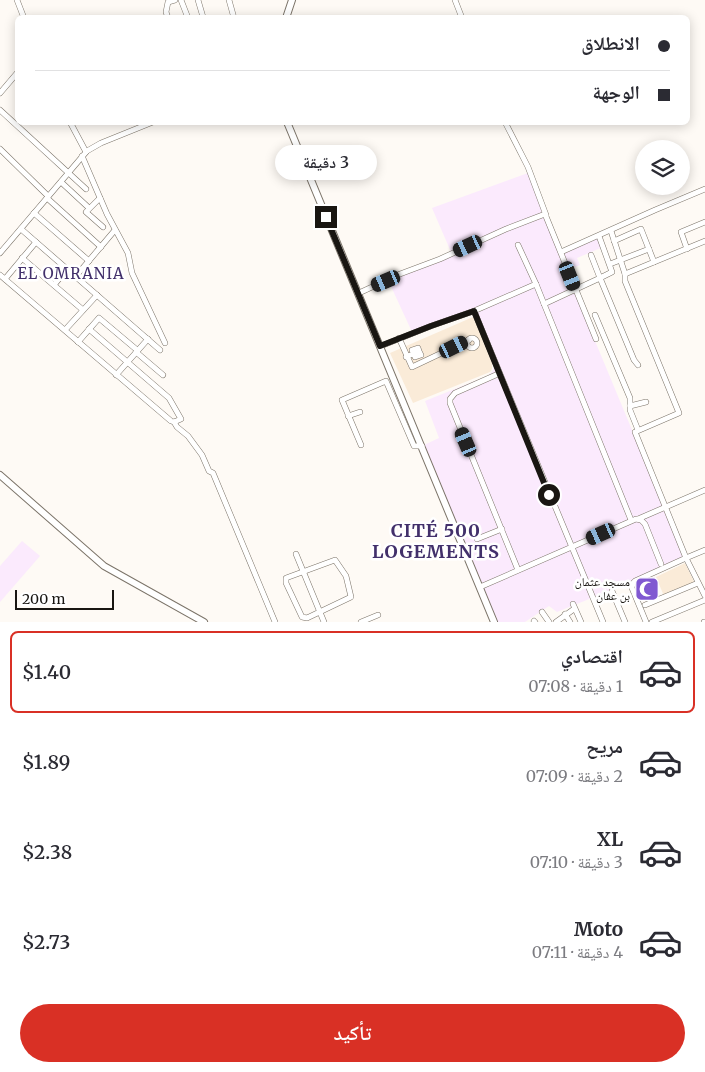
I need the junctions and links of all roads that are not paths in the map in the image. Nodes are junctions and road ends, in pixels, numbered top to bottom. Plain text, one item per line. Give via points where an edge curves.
1 (16, 0) edge
2 (175, 0) edge
3 (181, 0) edge
4 (198, 0) edge
5 (229, 0) edge
6 (292, 0) edge
7 (455, 0) edge
8 (23, 15) edge
9 (167, 15) edge
10 (185, 15) edge
11 (202, 15) edge
12 (233, 15) edge
13 (287, 15) edge
14 (461, 15) edge
15 (15, 75) edge
16 (0, 92) edge
17 (0, 110) edge
18 (15, 124) edge
19 (16, 125) edge
20 (71, 125) edge
21 (146, 125) edge
22 (288, 125) edge
23 (507, 125) edge
24 (0, 148) edge
25 (84, 154) junction
26 (68, 172) junction
27 (61, 182) junction
28 (86, 189) dead end
29 (705, 189) edge
30 (48, 197) junction
31 (100, 198) junction
32 (89, 208) junction
33 (34, 213) junction
34 (547, 215) junction
35 (705, 222) edge
36 (103, 227) dead end
37 (21, 228) junction
38 (115, 230) junction
39 (611, 230) junction
40 (599, 236) junction
41 (614, 240) junction
42 (705, 241) edge
43 (36, 242) junction
44 (101, 246) junction
45 (518, 246) dead end
46 (649, 249) junction
47 (687, 249) junction
48 (561, 252) junction
49 (0, 253) edge
50 (592, 255) dead end
51 (22, 258) junction
52 (89, 260) junction
53 (621, 261) junction
54 (654, 262) junction
55 (610, 264) junction
56 (67, 269) junction
57 (625, 274) junction
58 (76, 276) junction
59 (2, 277) edge
60 (600, 278) junction
61 (536, 284) junction
62 (54, 285) junction
63 (576, 289) junction
64 (358, 293) junction
65 (97, 295) junction
66 (544, 304) junction
67 (83, 310) junction
68 (474, 311) junction
69 (595, 315) dead end
70 (89, 329) junction
71 (65, 330) junction
72 (399, 338) junction
73 (148, 339) junction
74 (596, 339) dead end
75 (469, 340) dead end
76 (78, 342) junction
77 (165, 344) dead end
78 (380, 346) junction
79 (160, 350) dead end
80 (136, 351) junction
81 (416, 352) dead end
82 (406, 357) junction
83 (127, 362) junction
84 (638, 365) dead end
85 (116, 374) junction
86 (498, 374) junction
87 (163, 375) dead end
88 (646, 402) dead end
89 (630, 406) junction
90 (360, 412) dead end
91 (348, 416) junction
92 (174, 422) junction
93 (638, 430) junction
94 (361, 445) dead end
95 (422, 446) junction
96 (0, 475) edge
97 (705, 490) edge
98 (666, 507) junction
99 (638, 519) junction
100 (632, 520) junction
101 (502, 529) junction
102 (477, 539) dead end
103 (571, 547) junction
104 (705, 550) edge
105 (296, 554) dead end
106 (686, 558) junction
107 (661, 564) dead end
108 (518, 570) junction
109 (303, 571) junction
110 (698, 583) junction
111 (480, 588) junction
112 (612, 591) dead end
113 (705, 596) edge
114 (705, 600) edge
115 (645, 605) dead end
116 (542, 612) dead end
117 (320, 613) junction
118 (378, 614) dead end
119 (565, 614) junction
120 (204, 622) edge
121 (275, 622) edge
122 (324, 622) edge
123 (361, 622) edge
124 (494, 622) edge
125 (549, 622) edge
126 (556, 622) edge
127 (570, 622) edge
128 (581, 622) edge
129 (603, 622) edge
130 (625, 622) edge
131 (646, 622) edge
132 (652, 622) edge

1 - 8 street
2 - 9 street via 168,2
3 - 10 street
4 - 11 street
5 - 12 street
6 - 13 main road
7 - 14 street
15 - 16 street
17 - 18 street
19 - 26 street
20 - 25 street
21 - 25 street via 101,143
22 - 64 main road
23 - 34 street
24 - 30 street
25 - 26 street
25 - 31 street
26 - 27 street
26 - 28 street
27 - 30 street
27 - 32 street
29 - 39 street
30 - 33 street
30 - 44 street
31 - 32 street
31 - 38 street
32 - 36 street via 86,212
33 - 37 street
33 - 52 street
34 - 48 street
34 - 64 street via 532,218
35 - 47 street via 681,232
37 - 43 street
37 - 49 street
38 - 44 street
38 - 77 street via 128,253 132,273
39 - 40 street
39 - 41 street
40 - 48 street
40 - 55 street
41 - 46 street via 641,229
41 - 53 street
42 - 47 street
43 - 51 street
43 - 56 street
44 - 52 street
45 - 61 street
46 - 53 street
46 - 54 street
47 - 54 street
48 - 63 street
50 - 60 street
51 - 59 street
51 - 62 street
52 - 58 street
53 - 55 street
53 - 57 street
54 - 57 street
55 - 60 street via 612,272
56 - 58 street
56 - 62 street
57 - 93 street via 625,282 679,412
58 - 65 street
59 - 71 street
60 - 63 street
60 - 84 street
61 - 66 street
61 - 68 street
62 - 67 street
63 - 66 street
63 - 74 street
64 - 78 main road
65 - 67 street
65 - 73 street
66 - 100 street
67 - 71 street
68 - 72 street
68 - 86 street
69 - 89 street via 630,398
70 - 76 street
70 - 80 street via 99,318
70 - 83 street
71 - 76 street
72 - 78 street
72 - 82 street
73 - 79 street
73 - 80 street
75 - 82 street via 412,367
76 - 85 street
78 - 95 main road
80 - 83 street
80 - 87 street
81 - 82 street
83 - 85 street
83 - 92 street via 169,398 181,418
85 - 92 street
86 - 101 street via 455,393 450,403
86 - 103 street
88 - 89 street
89 - 93 street
90 - 91 street
91 - 94 street
91 - 95 street via 342,399 386,380 414,446
92 - 121 street via 202,455 215,478
93 - 98 street via 635,432
95 - 111 main road
96 - 120 main road via 104,566
97 - 98 street
98 - 99 street
98 - 106 street
99 - 100 street
99 - 107 street via 645,524
100 - 103 street
101 - 102 street
101 - 108 street
103 - 108 street
103 - 129 street
104 - 106 street
105 - 109 street
106 - 110 street
106 - 131 street via 633,582 632,588
108 - 111 street
109 - 117 street
109 - 117 street via 286,578 286,583 302,618
109 - 117 street via 335,560 346,576 352,597
110 - 113 street
110 - 115 street
111 - 124 main road
112 - 130 street
114 - 132 street
116 - 125 street
117 - 122 street
118 - 123 street
119 - 126 street
119 - 127 street
119 - 128 street via 574,606

